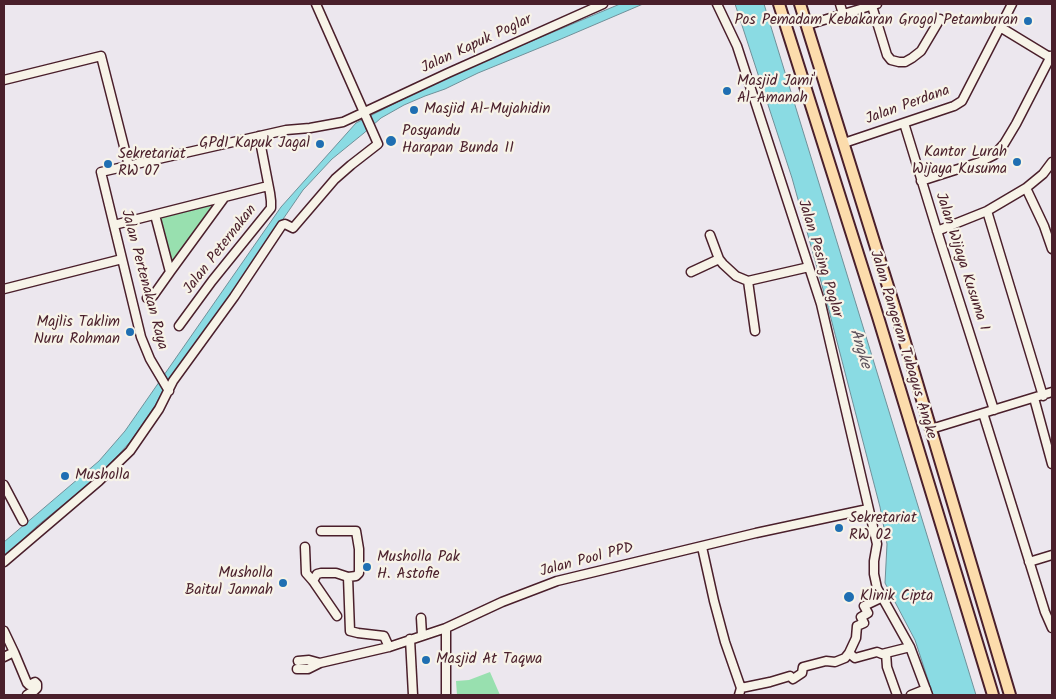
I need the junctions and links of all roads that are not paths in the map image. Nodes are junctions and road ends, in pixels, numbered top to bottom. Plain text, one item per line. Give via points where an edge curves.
1 (316, 4) edge
2 (603, 4) edge
3 (718, 4) edge
4 (779, 4) edge
5 (800, 4) edge
6 (840, 4) edge
7 (1012, 4) edge
8 (874, 5) edge
9 (843, 14) junction
10 (940, 20) dead end
11 (807, 25) junction
12 (1000, 27) junction
13 (1052, 57) edge
14 (4, 80) edge
15 (365, 115) junction
16 (904, 123) junction
17 (259, 136) junction
18 (844, 143) junction
19 (1052, 162) edge
20 (129, 166) junction
21 (921, 181) junction
22 (268, 186) junction
23 (1026, 188) junction
24 (224, 198) junction
25 (987, 211) junction
26 (155, 215) junction
27 (114, 225) junction
28 (937, 231) junction
29 (710, 235) dead end
30 (1052, 249) edge
31 (719, 259) junction
32 (122, 260) junction
33 (809, 267) junction
34 (170, 272) junction
35 (692, 272) dead end
36 (748, 282) junction
37 (4, 289) edge
38 (890, 296) junction
39 (147, 298) dead end
40 (873, 301) junction
41 (896, 312) junction
42 (878, 317) junction
43 (179, 326) dead end
44 (755, 331) dead end
45 (167, 389) junction
46 (1052, 392) edge
47 (1043, 396) junction
48 (1034, 398) junction
49 (994, 410) junction
50 (983, 413) junction
51 (931, 429) junction
52 (1050, 446) edge
53 (1052, 464) edge
54 (4, 485) edge
55 (868, 509) junction
56 (23, 521) dead end
57 (321, 531) dead end
58 (702, 546) junction
59 (305, 547) dead end
60 (1052, 555) edge
61 (4, 562) edge
62 (1030, 562) junction
63 (348, 577) junction
64 (312, 580) junction
65 (883, 597) junction
66 (337, 616) dead end
67 (421, 618) dead end
68 (446, 628) junction
69 (1052, 628) edge
70 (4, 632) edge
71 (422, 635) junction
72 (410, 639) junction
73 (389, 647) junction
74 (910, 647) junction
75 (14, 652) junction
76 (849, 653) junction
77 (886, 653) junction
78 (4, 657) edge
79 (298, 661) dead end
80 (320, 663) junction
81 (1002, 667) junction
82 (297, 670) dead end
83 (986, 672) junction
84 (740, 692) edge
85 (927, 692) edge
86 (27, 695) edge
87 (413, 695) edge
88 (446, 695) edge
89 (897, 695) edge
90 (911, 695) edge
91 (993, 695) edge
92 (1010, 695) edge

1 - 15 street
2 - 15 street, Jalan Kapuk Poglar via 519,40
3 - 33 street, Jalan Pesing Poglar via 737,46
4 - 40 main road, Jalan Pangeran Tubagus Angke
5 - 11 main road, Jalan Pangeran Tubagus Angke
6 - 9 street
7 - 12 street, Jalan Perdana
8 - 9 street
8 - 10 street via 887,55 899,62 905,62 921,51
9 - 11 street
11 - 18 main road, Jalan Pangeran Tubagus Angke
12 - 13 street
12 - 16 street, Jalan Perdana via 962,101
13 - 21 street via 1016,124 994,155
14 - 20 street via 101,56
15 - 17 street via 338,124
15 - 45 street via 378,144 335,179 293,228 282,225
16 - 18 street, Jalan Perdana
16 - 21 street, Jalan Wijaya Kusuma I
17 - 20 street
17 - 22 street, Jalan Peternakan
18 - 38 main road, Jalan Pangeran Tubagus Angke
19 - 23 street
20 - 27 street, Jalan Pertenakan Raya via 101,172
21 - 28 street, Jalan Wijaya Kusuma I
22 - 24 street, Jalan Peternakan
22 - 43 street, Jalan Peternakan via 270,208
23 - 25 street
23 - 30 street
24 - 26 street, Jalan Peternakan
24 - 34 street, Jalan Peternakan
25 - 28 street
25 - 47 street
26 - 27 street, Jalan Peternakan
26 - 34 street, Jalan Peternakan
27 - 32 street, Jalan Pertenakan Raya
28 - 49 street, Jalan Wijaya Kusuma I
29 - 31 street
31 - 35 street
31 - 36 street
32 - 37 street
32 - 45 street, Jalan Pertenakan Raya via 146,350
33 - 36 street
33 - 55 street, Jalan Pesing Poglar via 821,304
34 - 39 street, Jalan Peternakan via 153,296
36 - 44 street
38 - 40 main road via 883,304
38 - 41 main road, Jalan Pangeran Tubagus Angke
40 - 42 main road, Jalan Pangeran Tubagus Angke
41 - 42 main road via 886,310
41 - 51 main road, Jalan Pangeran Tubagus Angke
42 - 83 main road, Jalan Pangeran Tubagus Angke
45 - 61 street via 159,409 130,451
46 - 47 street
47 - 48 street
48 - 49 street
48 - 52 street
49 - 50 street
50 - 51 street
50 - 62 street
51 - 81 main road, Jalan Pangeran Tubagus Angke
52 - 53 street
54 - 56 street
55 - 58 street, Jalan Pool PPD
55 - 65 street, Jalan Pesing Poglar via 877,544 874,574
57 - 63 street via 357,532 359,573
58 - 68 street, Jalan Pool PPD via 557,581
58 - 84 street
59 - 64 street via 306,573
60 - 62 street
62 - 69 street
63 - 64 street via 320,573
63 - 73 street via 350,631 384,636
64 - 66 street
65 - 74 street, Jalan Pesing Poglar
65 - 76 street via 864,606 868,612 861,617 864,623 857,626
67 - 71 street
68 - 71 street, Jalan Pool PPD
68 - 88 street
70 - 75 street
71 - 72 street, Jalan Pool PPD
72 - 73 street, Jalan Pool PPD
72 - 87 street
73 - 80 street, Jalan Pool PPD
74 - 77 street
74 - 85 street, Jalan Pesing Poglar
75 - 78 street
75 - 86 street via 27,683 37,684 37,688
76 - 77 street via 855,658
76 - 84 street via 835,662 802,668 802,673 793,679 790,676
77 - 89 street via 887,667
79 - 80 street, Jalan Pool PPD
80 - 82 street, Jalan Pool PPD
81 - 83 main road via 998,671
81 - 92 main road, Jalan Pangeran Tubagus Angke
83 - 91 main road, Jalan Pangeran Tubagus Angke
85 - 90 street

